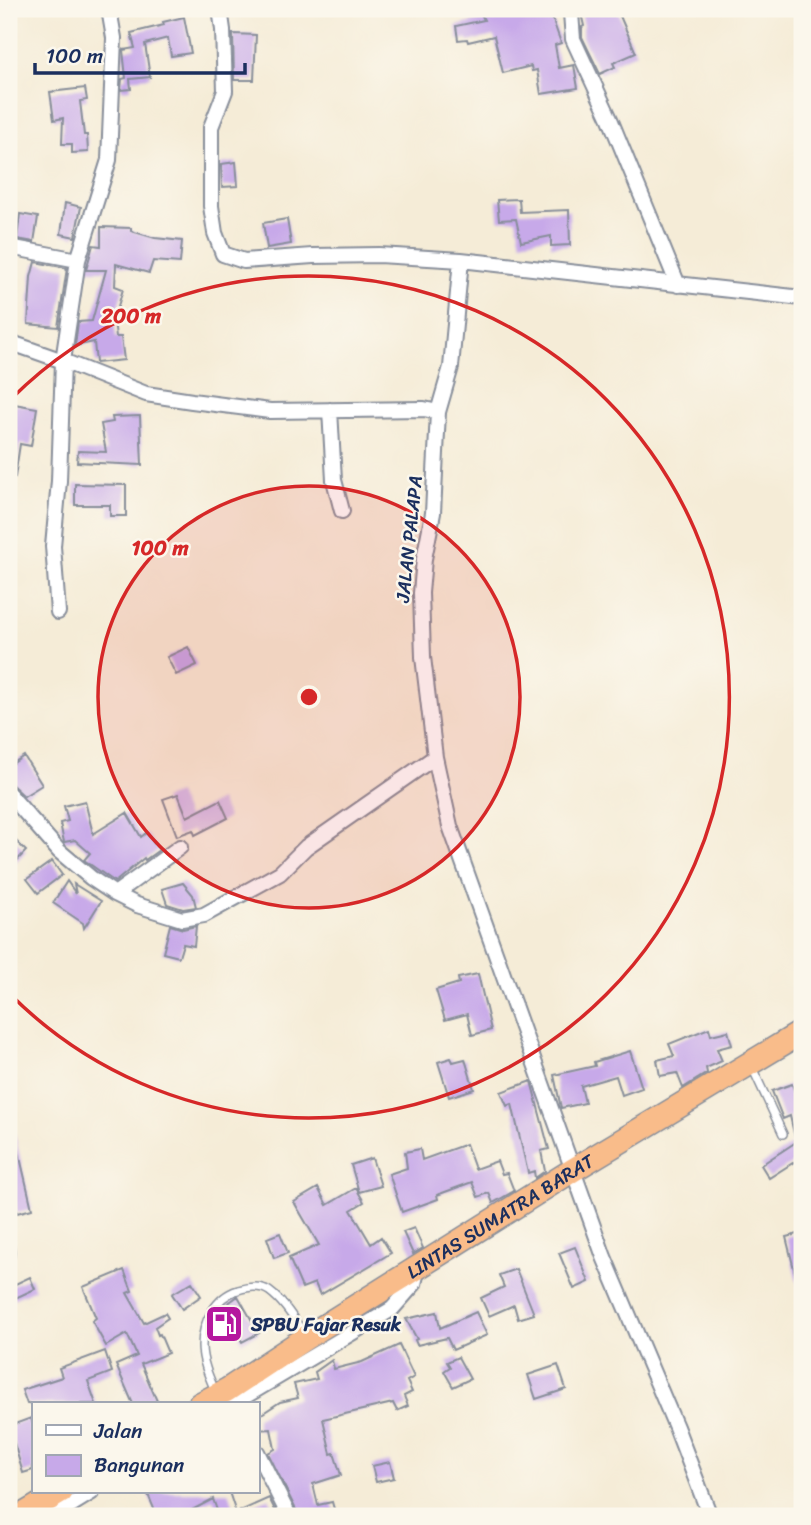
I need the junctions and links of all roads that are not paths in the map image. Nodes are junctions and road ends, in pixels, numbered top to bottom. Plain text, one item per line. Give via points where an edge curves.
1 (109, 9) edge
2 (220, 9) edge
3 (566, 9) edge
4 (9, 247) edge
5 (78, 260) junction
6 (461, 260) junction
7 (678, 285) junction
8 (802, 298) edge
9 (9, 342) edge
10 (63, 360) junction
11 (330, 410) junction
12 (438, 412) junction
13 (342, 511) dead end
14 (58, 612) dead end
15 (435, 757) junction
16 (9, 794) edge
17 (180, 847) dead end
18 (115, 894) junction
19 (802, 1032) edge
20 (750, 1064) junction
21 (783, 1134) dead end
22 (573, 1170) junction
23 (9, 1238) edge
24 (9, 1266) edge
25 (418, 1267) junction
26 (307, 1337) junction
27 (222, 1399) edge
28 (259, 1456) edge
29 (58, 1494) edge
30 (89, 1494) edge
31 (23, 1516) edge
32 (53, 1516) edge
33 (289, 1516) edge
34 (710, 1516) edge

1 - 5 street via 114,38 109,160
2 - 6 street via 225,91 211,127 211,206 223,254 244,261 379,255
3 - 7 street via 571,13 573,39
4 - 5 street
5 - 10 street
6 - 7 street
6 - 12 street, JALAN PALAPA via 451,367
7 - 8 street
9 - 10 street
10 - 11 street via 146,394 270,411
10 - 14 street via 60,481 53,546
11 - 12 street
11 - 13 street via 334,480
12 - 15 street, JALAN PALAPA via 433,513 421,593
15 - 18 street via 306,847 280,873 204,915 182,919
15 - 22 street, JALAN PALAPA via 450,826
16 - 18 street via 59,850
17 - 18 street
19 - 20 highway, LINTAS SUMATRA BARAT
20 - 21 lane
20 - 22 highway, LINTAS SUMATRA BARAT
22 - 25 highway, LINTAS SUMATRA BARAT
22 - 34 street, JALAN PALAPA
23 - 24 lane
25 - 26 highway, LINTAS SUMATRA BARAT
25 - 27 street via 414,1284 392,1309
26 - 27 highway, LINTAS SUMATRA BARAT
26 - 27 lane via 268,1290 255,1286 234,1292 214,1306 202,1347 208,1373
28 - 33 street
29 - 31 highway
30 - 32 street

